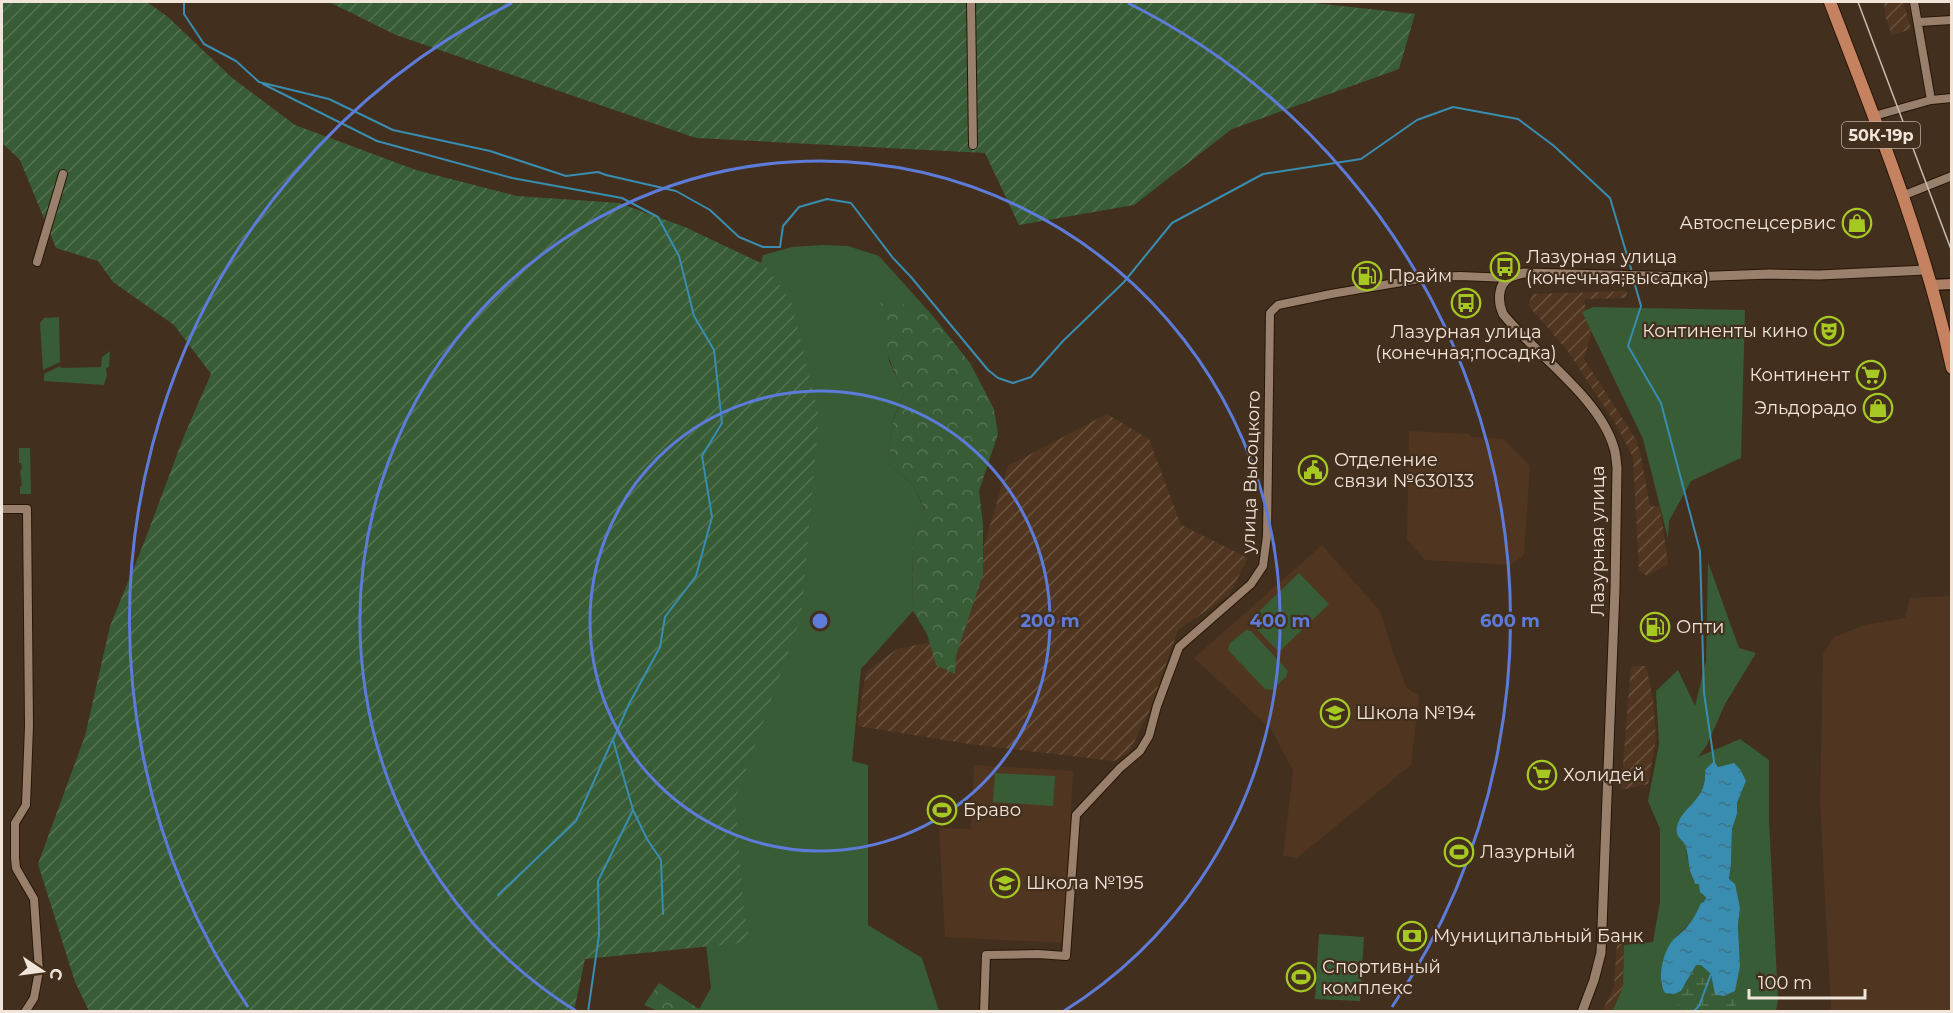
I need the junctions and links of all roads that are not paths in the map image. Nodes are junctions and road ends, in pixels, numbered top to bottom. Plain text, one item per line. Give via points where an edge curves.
1 (970, 2) edge
2 (1830, 2) edge
3 (1914, 2) edge
4 (1952, 20) edge
5 (1919, 22) junction
6 (1952, 98) edge
7 (1931, 100) junction
8 (1874, 116) junction
9 (973, 145) dead end
10 (63, 174) dead end
11 (1952, 176) edge
12 (1902, 196) junction
13 (37, 262) dead end
14 (1926, 270) junction
15 (1508, 278) junction
16 (1952, 284) edge
17 (1931, 285) junction
18 (1952, 368) edge
19 (2, 509) edge
20 (25, 1011) edge
21 (984, 1011) edge
22 (1582, 1011) edge

1 - 9 street
2 - 8 main road, 50К-19р
3 - 5 street
4 - 5 street
5 - 7 street
6 - 7 street
7 - 8 street
8 - 12 main road, 50К-19р
10 - 13 street
11 - 12 street
12 - 14 main road, 50К-19р
14 - 15 street via 1689,277 1524,273
14 - 17 main road, 50К-19р
15 - 21 street, улица Высоцкого via 1431,277 1278,305 1270,313 1267,536 1263,566 1251,584 1179,647 1149,736 1140,751 1076,815 1066,956 986,955
15 - 22 street, Лазурная улица via 1501,287 1499,304 1503,314 1595,411 1614,448 1617,467 1601,953
16 - 17 main road
17 - 18 main road, 50К-19р
19 - 20 street via 27,508 30,715 26,805 15,824 15,858 16,868 34,899 39,971 34,998

